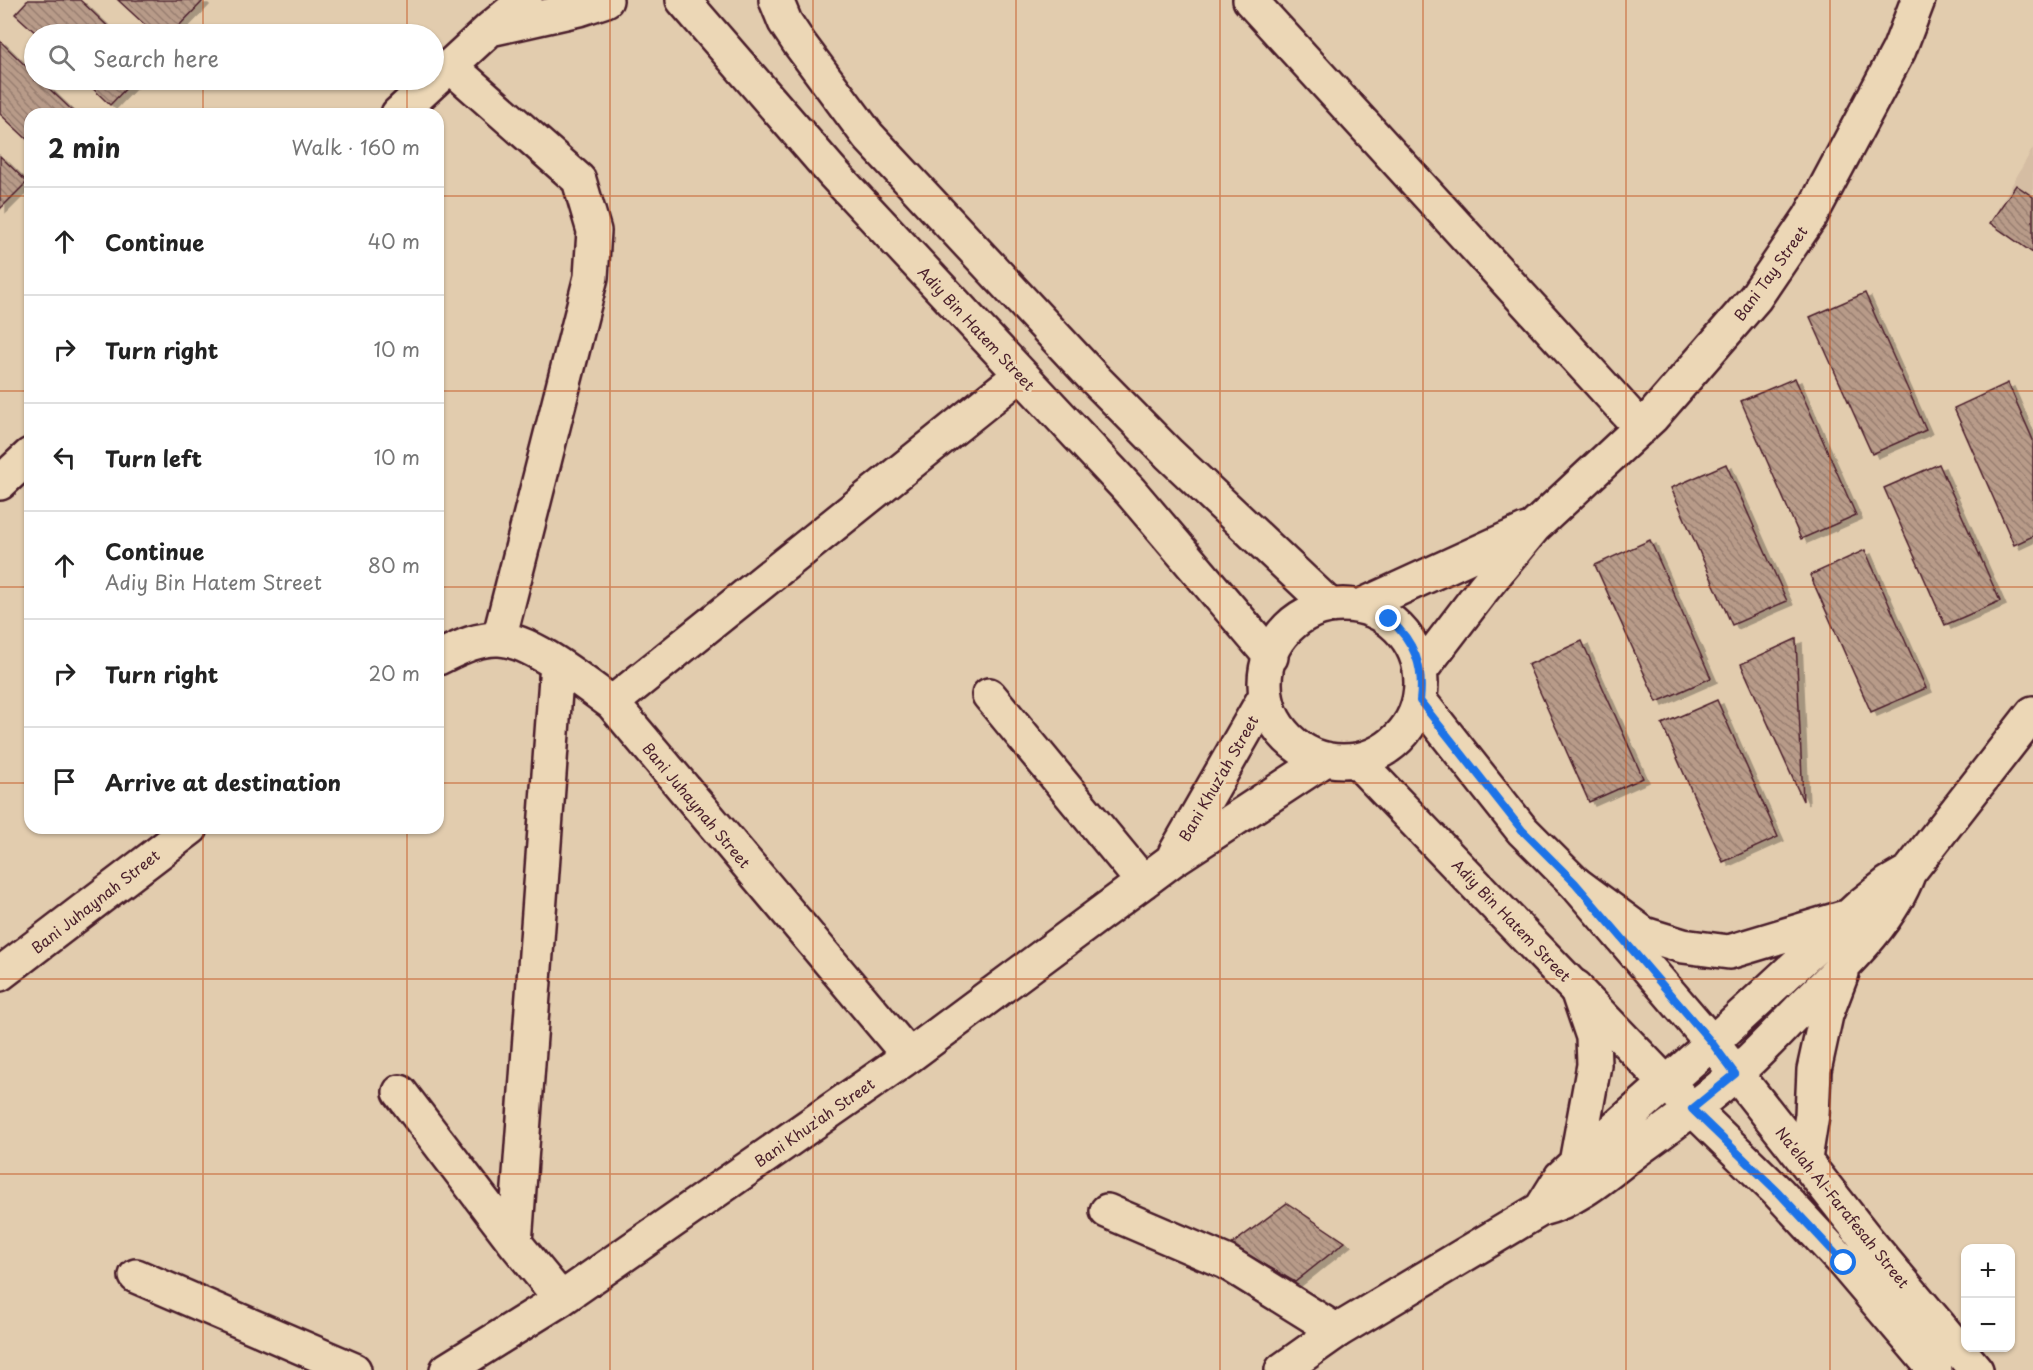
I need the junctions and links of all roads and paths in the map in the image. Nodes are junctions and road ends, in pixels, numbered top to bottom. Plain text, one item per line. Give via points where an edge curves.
1 (525, 0) edge
2 (606, 0) edge
3 (683, 0) edge
4 (776, 0) edge
5 (1250, 0) edge
6 (1918, 0) edge
7 (490, 29) junction
8 (450, 66) junction
9 (444, 72) edge
10 (424, 90) edge
11 (404, 108) edge
12 (1020, 375) junction
13 (1641, 428) junction
14 (24, 461) edge
15 (0, 483) edge
16 (1534, 527) junction
17 (1346, 606) junction
18 (499, 639) junction
19 (444, 655) edge
20 (1271, 657) junction
21 (557, 664) junction
22 (1420, 686) junction
23 (989, 695) dead end
24 (1266, 695) junction
25 (612, 703) junction
26 (2033, 713) edge
27 (1341, 759) junction
28 (182, 834) edge
29 (1171, 861) junction
30 (1909, 872) junction
31 (1143, 882) junction
32 (1575, 883) junction
33 (1852, 915) junction
34 (1846, 964) junction
35 (0, 974) edge
36 (1576, 987) junction
37 (1712, 1043) junction
38 (909, 1056) junction
39 (1735, 1074) junction
40 (1666, 1083) junction
41 (400, 1092) dead end
42 (1692, 1109) junction
43 (1805, 1159) junction
44 (1576, 1163) junction
45 (1541, 1209) junction
46 (1107, 1211) dead end
47 (515, 1243) junction
48 (136, 1276) dead end
49 (561, 1299) junction
50 (1337, 1331) junction
51 (1964, 1366) edge
52 (354, 1370) edge
53 (447, 1370) edge
54 (1282, 1370) edge
55 (1935, 1370) edge

1 - 7 street
2 - 7 street
3 - 12 street, Adiy Bin Hatem Street via 832,172
4 - 17 street via 799,44 867,136 1099,383 1169,454
5 - 13 street
6 - 13 street, Bani Tay Street via 1899,50 1810,217 1755,297
7 - 8 street
8 - 9 street
8 - 18 street via 579,180 594,231 591,277
10 - 11 street
12 - 20 street, Adiy Bin Hatem Street via 1130,490
12 - 25 street
13 - 16 street, Bani Tay Street
14 - 15 street
16 - 17 street, Bani Tay Street
16 - 22 street, Bani Tay Street via 1483,589
17 - 20 street via 1316,609 1301,616 1275,644
17 - 22 street via 1376,611 1401,629 1417,656
18 - 19 street, Bani Juhaynah Street via 466,644
18 - 21 street, Bani Juhaynah Street via 519,642
20 - 24 street
21 - 25 street, Bani Juhaynah Street
21 - 47 street
22 - 27 street via 1415,715 1397,740 1385,750
22 - 32 street via 1522,830
23 - 31 street
24 - 27 street via 1269,710 1286,736 1311,754
24 - 29 street, Bani Khuz'ah Street
25 - 38 street, Bani Juhaynah Street
26 - 30 street
27 - 29 street, Bani Khuz'ah Street
27 - 36 street, Adiy Bin Hatem Street
28 - 35 street, Bani Juhaynah Street
29 - 31 street, Bani Khuz'ah Street
30 - 33 street via 1889,883
30 - 34 street via 1893,906
31 - 38 street, Bani Khuz'ah Street
32 - 33 street via 1644,934 1683,946 1729,952
32 - 37 street
33 - 37 street
34 - 39 street
34 - 43 street via 1826,1015 1814,1070
36 - 40 street, Adiy Bin Hatem Street
36 - 44 street via 1593,1036 1594,1065
37 - 39 street, Na'elah Al-Farafesah Street
37 - 40 street
38 - 49 street, Bani Khuz'ah Street
39 - 42 street
39 - 43 street, Na'elah Al-Farafesah Street
40 - 42 street
40 - 44 street
41 - 47 street
42 - 45 street via 1582,1192 1559,1205
42 - 55 street via 1844,1263
43 - 51 street, Na'elah Al-Farafesah Street
44 - 45 street
45 - 50 street
46 - 50 street via 1226,1262
47 - 49 street
48 - 52 street
49 - 53 street, Bani Khuz'ah Street
50 - 54 street

